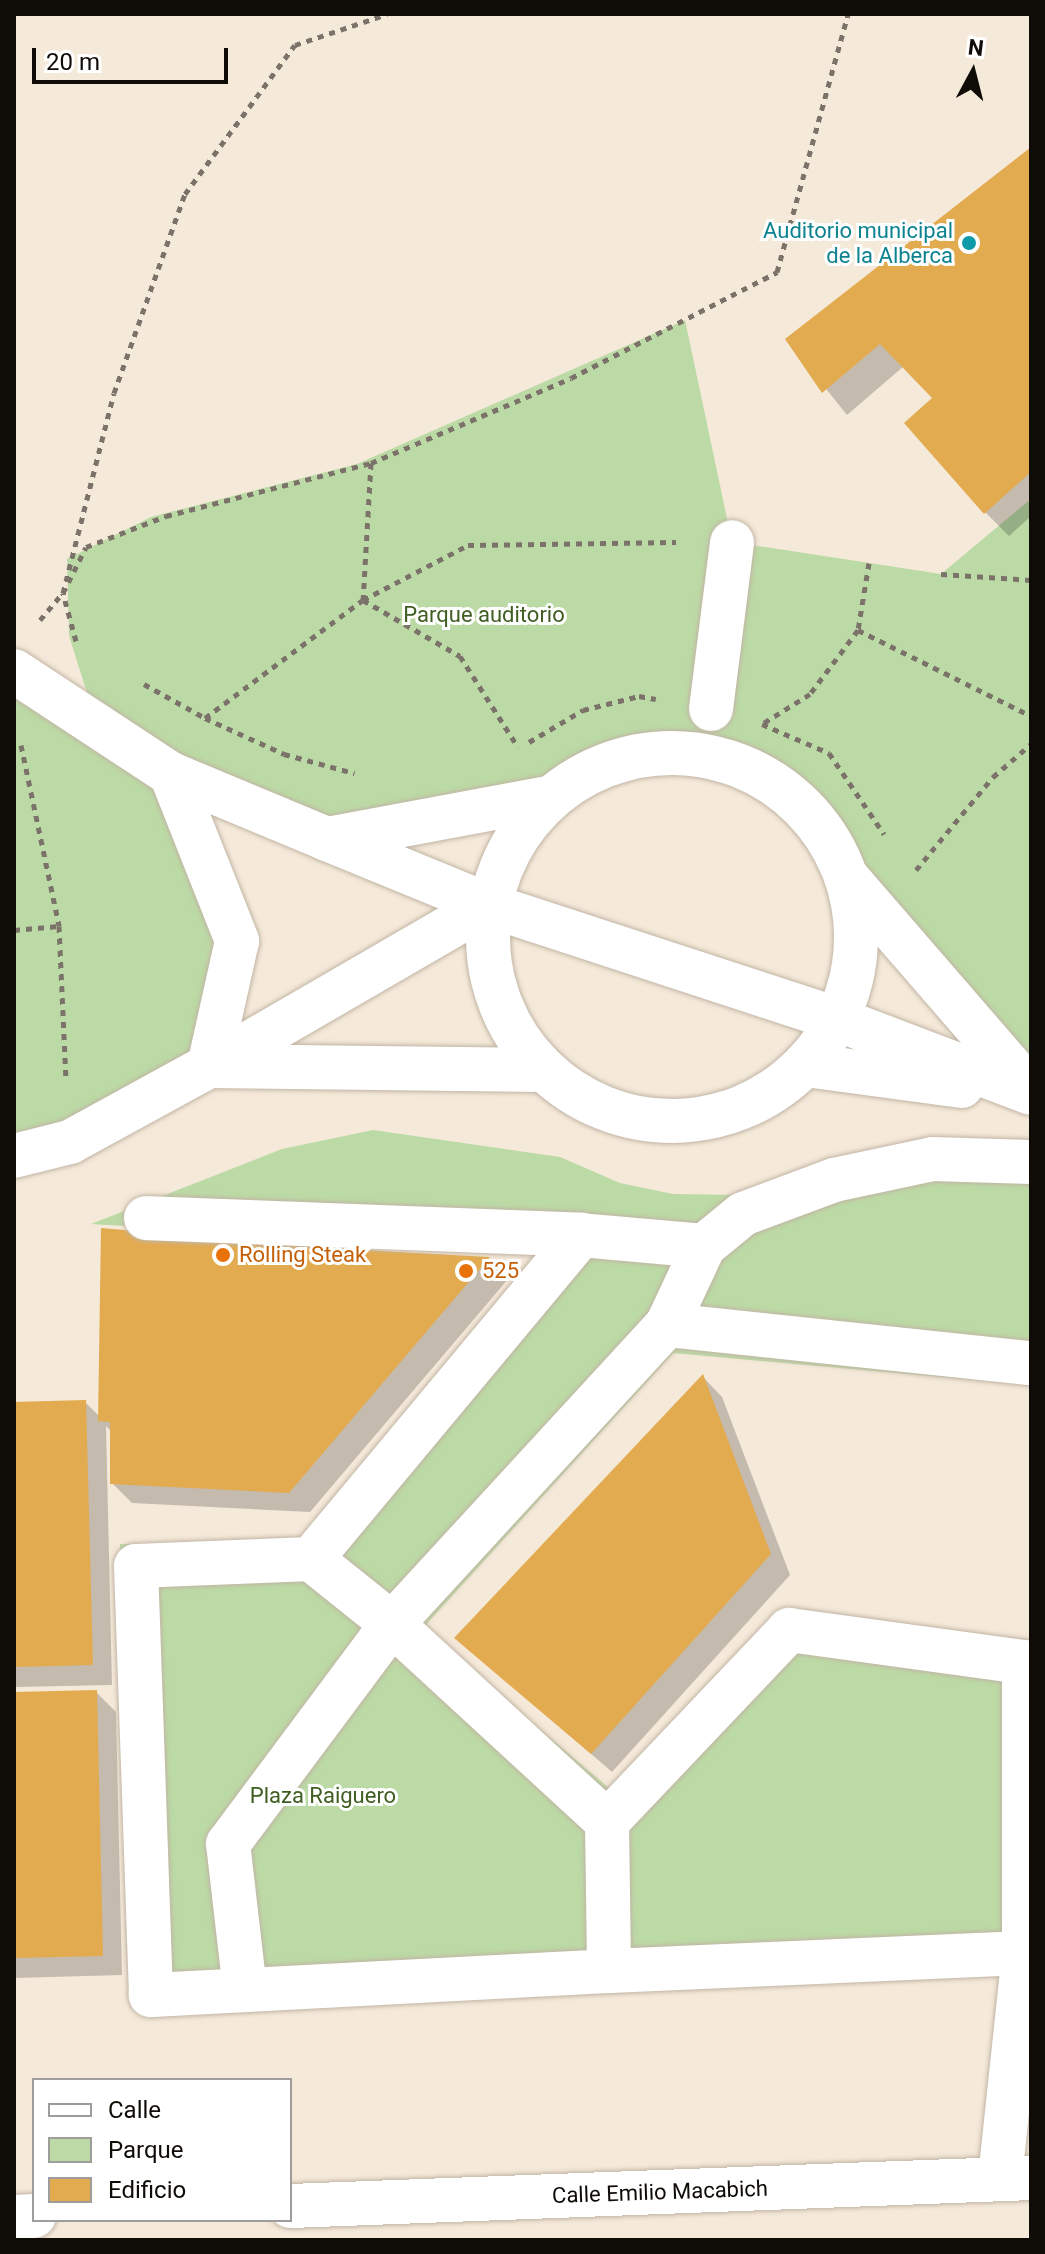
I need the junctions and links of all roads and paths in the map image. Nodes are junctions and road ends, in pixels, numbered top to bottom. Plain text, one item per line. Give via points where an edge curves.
1 (387, 14) edge
2 (848, 14) edge
3 (371, 463) junction
4 (732, 542) joint
5 (869, 563) dead end
6 (941, 574) dead end
7 (1031, 580) edge
8 (63, 593) junction
9 (363, 600) junction
10 (33, 628) dead end
11 (858, 630) junction
12 (90, 653) dead end
13 (14, 671) edge
14 (128, 675) dead end
15 (711, 709) junction
16 (1031, 716) edge
17 (205, 718) junction
18 (762, 724) junction
19 (17, 728) dead end
20 (1031, 744) edge
21 (518, 748) junction
22 (505, 753) dead end
23 (171, 774) junction
24 (369, 774) dead end
25 (548, 798) junction
26 (327, 839) junction
27 (887, 841) dead end
28 (902, 866) dead end
29 (849, 880) junction
30 (488, 905) junction
31 (59, 926) junction
32 (14, 930) edge
33 (839, 1020) junction
34 (806, 1065) junction
35 (209, 1066) junction
36 (543, 1070) junction
37 (1031, 1093) edge
38 (70, 1142) junction
39 (14, 1156) edge
40 (1031, 1162) edge
41 (146, 1218) dead end
42 (581, 1235) junction
43 (704, 1246) junction
44 (667, 1325) junction
45 (1031, 1363) edge
46 (311, 1559) junction
47 (392, 1624) junction
48 (607, 1822) junction
49 (1024, 1953) junction
50 (609, 1971) junction
51 (245, 1990) junction
52 (1015, 2178) edge
53 (292, 2206) edge

1 - 8 path via 295,45 185,194 114,393
2 - 3 path via 777,272 571,378
3 - 8 path via 166,516 86,547
3 - 9 path
4 - 9 path via 468,545
4 - 15 street
5 - 11 path
6 - 7 path
8 - 10 path
8 - 12 path via 77,646
9 - 17 path
9 - 21 path via 460,656
11 - 16 path
11 - 18 path via 810,694
13 - 23 street
14 - 17 path
15 - 18 path
15 - 21 path via 639,696 583,710
17 - 24 path via 284,754
18 - 27 path via 829,753
19 - 31 path
20 - 28 path via 993,777 909,879
21 - 22 path
23 - 26 street
23 - 35 street via 237,941
25 - 26 street
25 - 29 street via 603,765 666,752 729,761 770,780 819,824
25 - 30 street via 508,849
26 - 30 street
29 - 33 street via 857,945
29 - 37 street
30 - 33 street
30 - 35 street
30 - 36 street via 487,956 504,1018
31 - 32 path
31 - 38 path
33 - 34 street
33 - 37 street
34 - 36 street via 754,1103 692,1121 628,1117
34 - 37 street
35 - 36 street
35 - 38 street
38 - 39 street
40 - 43 street via 933,1159 834,1180 743,1214
41 - 42 street
42 - 43 street
42 - 46 street
43 - 44 street
44 - 45 street
44 - 47 street
46 - 47 street
46 - 51 street via 136,1566 151,1995
47 - 48 street
47 - 51 street via 228,1844
48 - 49 street via 789,1630 1024,1662
48 - 50 street
49 - 50 street
49 - 52 street
50 - 51 street
52 - 53 street, Calle Emilio Macabich

